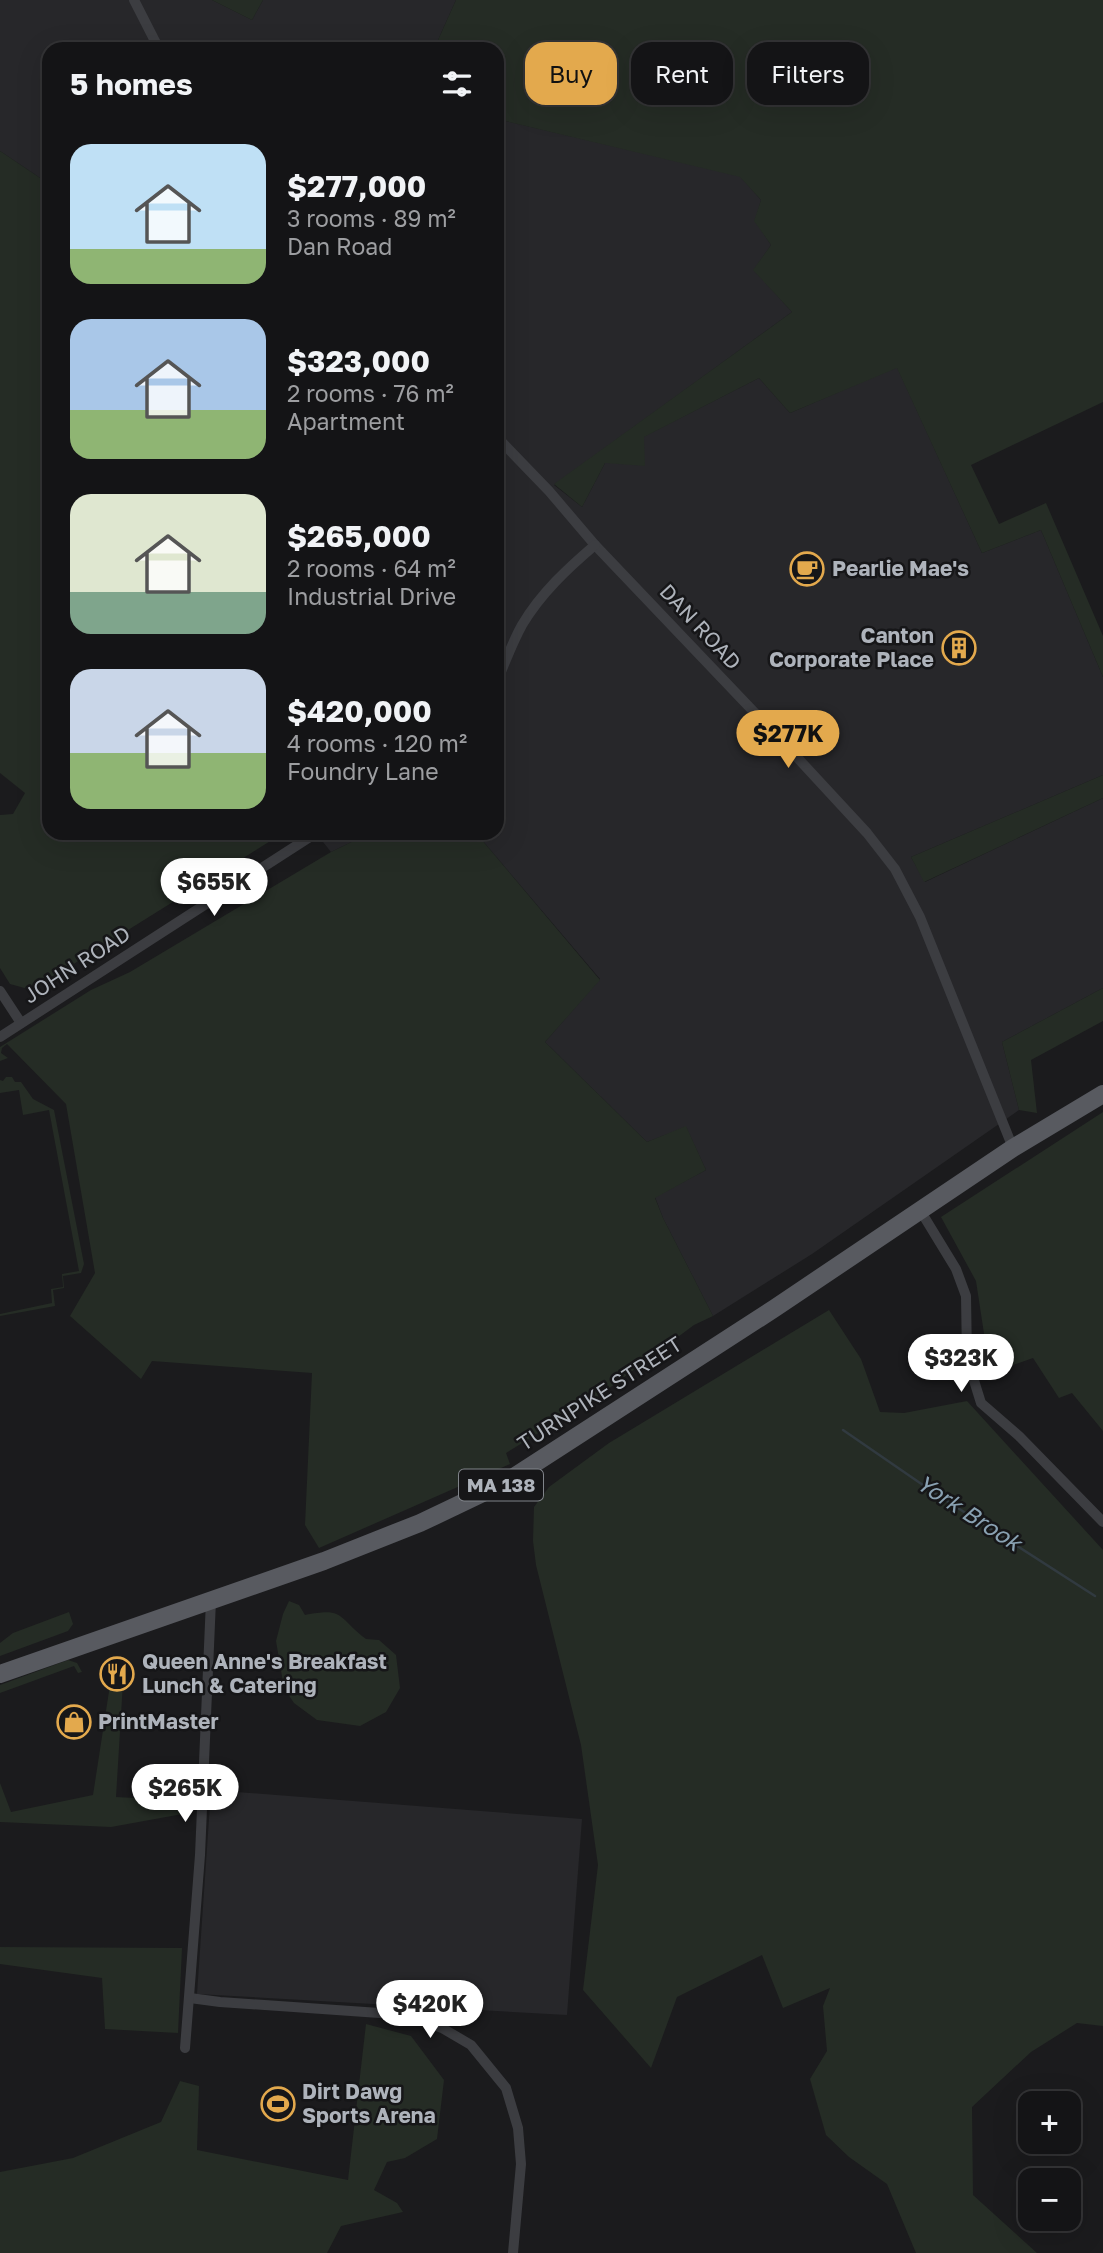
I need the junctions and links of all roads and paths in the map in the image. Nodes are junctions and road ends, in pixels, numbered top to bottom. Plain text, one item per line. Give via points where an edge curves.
1 (134, 0) edge
2 (155, 42) edge
3 (504, 444) edge
4 (595, 545) junction
5 (504, 665) edge
6 (305, 840) edge
7 (0, 991) edge
8 (21, 1023) junction
9 (0, 1037) edge
10 (1103, 1094) edge
11 (1013, 1147) junction
12 (920, 1210) junction
13 (1103, 1522) edge
14 (211, 1600) junction
15 (0, 1674) edge
16 (190, 1998) junction
17 (186, 2048) dead end
18 (513, 2253) edge

1 - 2 street
3 - 4 street, DAN ROAD
4 - 5 street via 535,604
4 - 11 street, DAN ROAD via 793,753 895,869 920,917
6 - 8 street, JOHN ROAD
7 - 8 street
8 - 9 street, JOHN ROAD
10 - 11 main road, TURNPIKE STREET / MA 138
11 - 12 main road, TURNPIKE STREET / MA 138
12 - 13 street via 956,1269 966,1296 967,1358 981,1403
12 - 14 main road, TURNPIKE STREET / MA 138 via 506,1482 420,1523
14 - 15 main road, TURNPIKE STREET / MA 138
14 - 16 street
16 - 17 street
16 - 18 street via 408,2015 471,2045 506,2088 518,2129 521,2164

